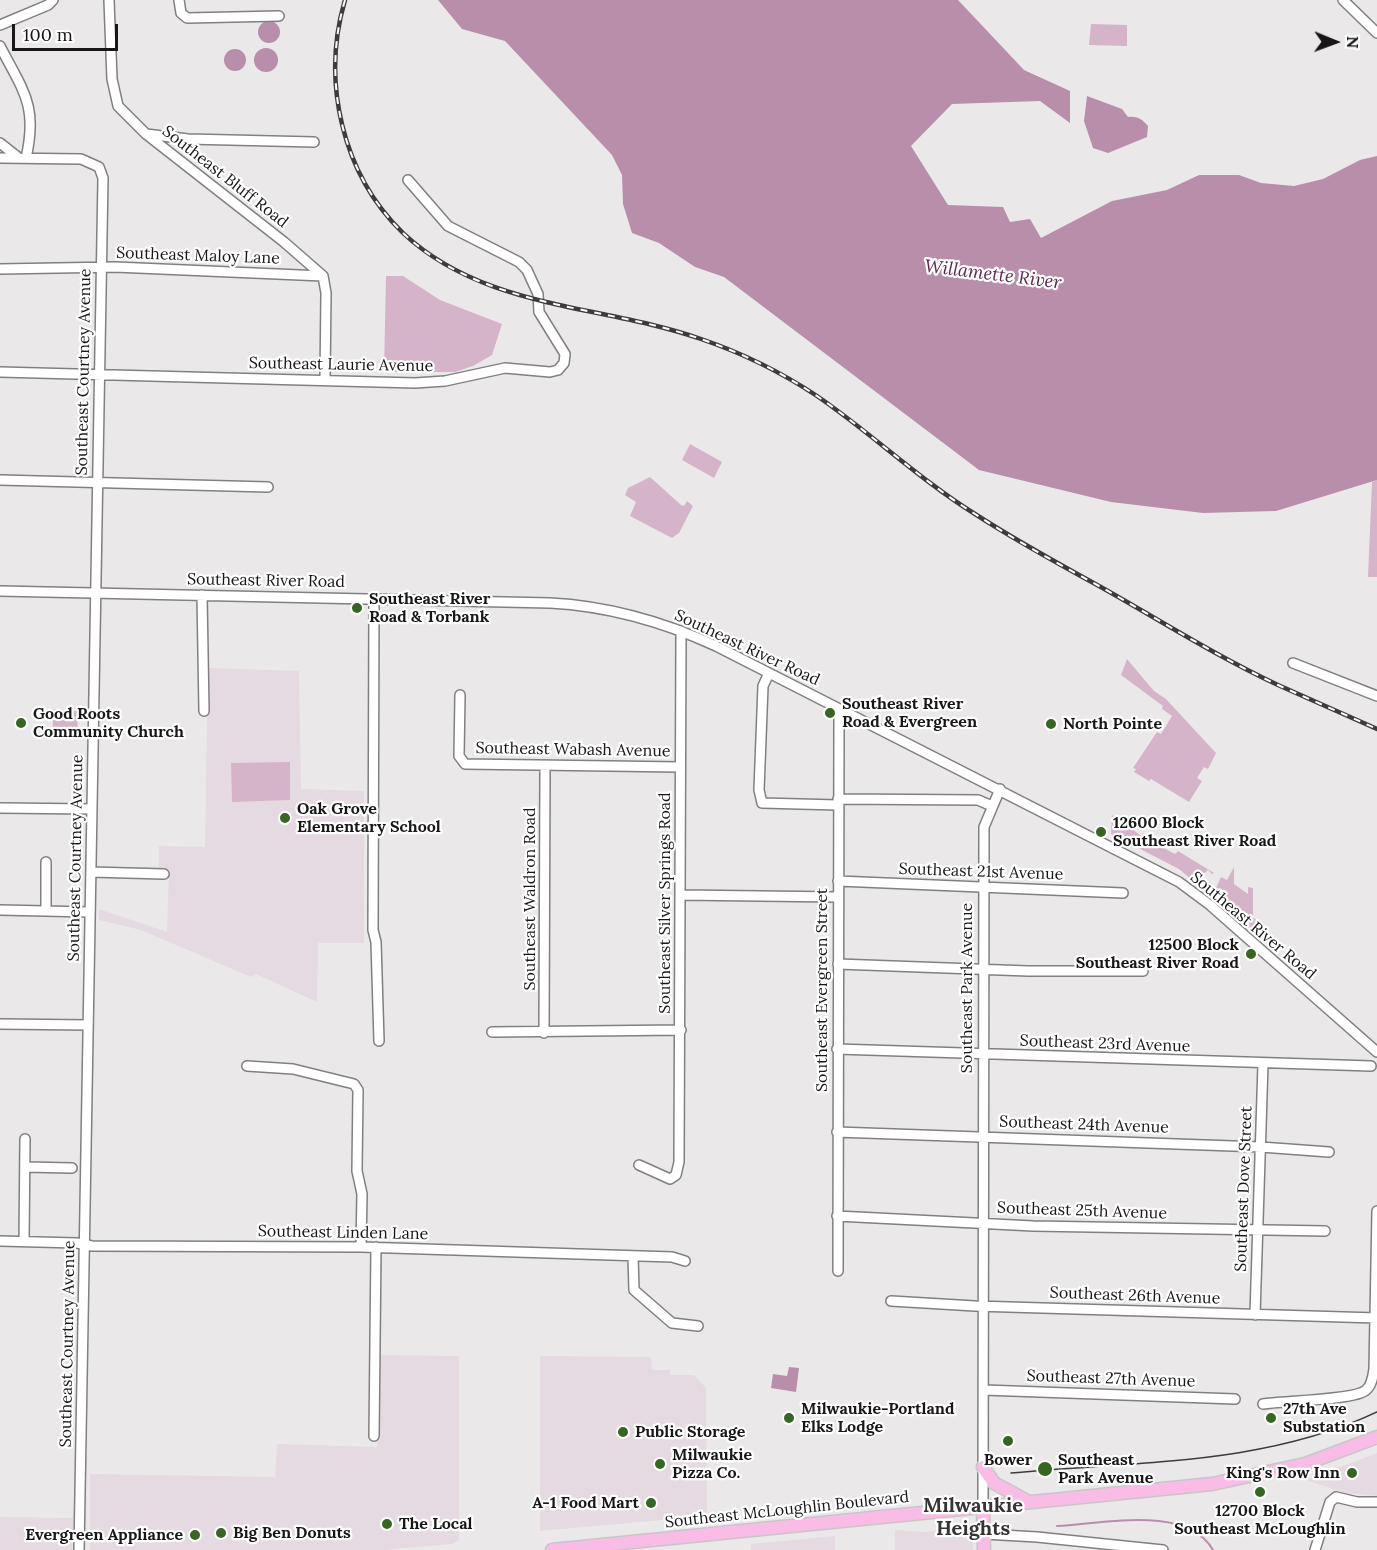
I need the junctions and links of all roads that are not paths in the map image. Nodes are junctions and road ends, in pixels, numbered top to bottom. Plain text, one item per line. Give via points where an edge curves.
1 (53, 0) edge
2 (109, 0) edge
3 (179, 0) edge
4 (1343, 0) edge
5 (279, 16) dead end
6 (0, 26) edge
7 (1377, 33) edge
8 (0, 46) edge
9 (146, 134) junction
10 (314, 142) dead end
11 (0, 143) edge
12 (0, 158) edge
13 (23, 158) junction
14 (408, 180) dead end
15 (101, 268) junction
16 (0, 269) edge
17 (323, 276) junction
18 (0, 372) edge
19 (98, 375) junction
20 (325, 380) junction
21 (0, 480) edge
22 (96, 482) junction
23 (268, 487) dead end
24 (0, 591) edge
25 (95, 593) junction
26 (202, 595) junction
27 (374, 598) junction
28 (681, 631) junction
29 (1293, 663) dead end
30 (769, 673) junction
31 (460, 695) dead end
32 (1377, 696) edge
33 (843, 710) junction
34 (204, 711) dead end
35 (545, 766) junction
36 (680, 767) junction
37 (1000, 789) junction
38 (838, 802) junction
39 (992, 806) junction
40 (0, 808) edge
41 (92, 809) junction
42 (46, 862) dead end
43 (91, 872) junction
44 (164, 874) dead end
45 (838, 881) junction
46 (984, 887) junction
47 (1123, 893) dead end
48 (681, 895) junction
49 (838, 897) junction
50 (0, 910) edge
51 (45, 911) junction
52 (86, 911) junction
53 (837, 964) junction
54 (984, 970) junction
55 (1143, 971) dead end
56 (0, 1024) edge
57 (88, 1024) junction
58 (681, 1030) junction
59 (492, 1032) dead end
60 (544, 1033) junction
61 (379, 1041) dead end
62 (837, 1049) junction
63 (1377, 1052) edge
64 (983, 1054) junction
65 (1263, 1064) junction
66 (247, 1066) dead end
67 (1374, 1068) edge
68 (837, 1132) junction
69 (983, 1137) junction
70 (25, 1138) dead end
71 (1261, 1147) junction
72 (1329, 1152) dead end
73 (639, 1165) dead end
74 (25, 1167) junction
75 (72, 1168) dead end
76 (1377, 1211) edge
77 (837, 1216) junction
78 (982, 1222) junction
79 (1377, 1230) edge
80 (1258, 1231) junction
81 (1325, 1231) dead end
82 (0, 1241) edge
83 (24, 1241) junction
84 (85, 1244) junction
85 (361, 1247) junction
86 (376, 1247) junction
87 (633, 1256) junction
88 (685, 1261) dead end
89 (838, 1271) dead end
90 (891, 1301) dead end
91 (983, 1306) junction
92 (1255, 1315) junction
93 (1375, 1318) edge
94 (698, 1326) dead end
95 (984, 1389) junction
96 (1235, 1399) dead end
97 (1263, 1404) dead end
98 (374, 1436) dead end
99 (1377, 1437) edge
100 (983, 1467) junction
101 (1030, 1502) junction
102 (1377, 1502) edge
103 (983, 1507) junction
104 (984, 1534) junction
105 (80, 1550) edge
106 (552, 1550) edge
107 (984, 1550) edge
108 (1163, 1550) edge
109 (1315, 1550) edge

1 - 6 street
2 - 9 street, Southeast Bluff Road via 114,96 127,117
3 - 5 street via 181,13 188,18
4 - 7 street
8 - 13 street via 28,102 32,131
9 - 10 street
9 - 17 street, Southeast Bluff Road
11 - 13 street
12 - 13 street
13 - 15 street, Southeast Courtney Avenue via 81,159 99,167 103,178
14 - 20 street, Southeast Laurie Avenue via 448,226 519,262 527,270 538,294 539,312 562,348 564,363 550,372 505,368 433,382
15 - 16 street, Southeast Maloy Lane
15 - 17 street, Southeast Maloy Lane
15 - 19 street, Southeast Courtney Avenue
17 - 20 street
18 - 19 street, Southeast Laurie Avenue
19 - 20 street, Southeast Laurie Avenue
19 - 22 street, Southeast Courtney Avenue
21 - 22 street
22 - 23 street
22 - 25 street, Southeast Courtney Avenue
24 - 25 street, Southeast River Road
25 - 26 street, Southeast River Road
25 - 41 street, Southeast Courtney Avenue
26 - 27 street, Southeast River Road
26 - 34 street
27 - 28 street, Southeast River Road via 562,603 623,613
27 - 61 street via 373,930
28 - 30 street, Southeast River Road
28 - 36 street, Southeast Silver Springs Road
29 - 32 street
30 - 33 street, Southeast River Road
30 - 38 street via 763,686 759,790 762,802
31 - 35 street, Southeast Wabash Avenue via 459,756 465,764
33 - 37 street, Southeast River Road
33 - 38 street, Southeast Evergreen Street via 839,718
35 - 36 street, Southeast Wabash Avenue
35 - 60 street, Southeast Waldron Road
36 - 48 street, Southeast Silver Springs Road
37 - 39 street, Southeast Park Avenue
37 - 63 street, Southeast River Road via 1189,889
38 - 39 street via 978,800
38 - 45 street, Southeast Evergreen Street
39 - 46 street, Southeast Park Avenue via 984,827
40 - 41 street
41 - 43 street, Southeast Courtney Avenue
42 - 51 street
43 - 44 street
43 - 52 street, Southeast Courtney Avenue
45 - 46 street, Southeast 21st Avenue
45 - 49 street, Southeast Evergreen Street
46 - 47 street, Southeast 21st Avenue
46 - 54 street, Southeast Park Avenue
48 - 49 street
48 - 58 street, Southeast Silver Springs Road
49 - 53 street, Southeast Evergreen Street
50 - 51 street
51 - 52 street
52 - 57 street, Southeast Courtney Avenue
53 - 54 street
53 - 62 street, Southeast Evergreen Street
54 - 55 street
54 - 64 street, Southeast Park Avenue
56 - 57 street
57 - 84 street, Southeast Courtney Avenue
58 - 60 street
58 - 73 street, Southeast Silver Springs Road via 676,1175 668,1178
59 - 60 street
62 - 64 street, Southeast 23rd Avenue
62 - 68 street, Southeast Evergreen Street
63 - 67 street
64 - 65 street, Southeast 23rd Avenue
64 - 69 street, Southeast Park Avenue
65 - 67 street, Southeast 23rd Avenue
65 - 71 street, Southeast Dove Street
66 - 85 street via 293,1069 354,1084 358,1090
68 - 69 street, Southeast 24th Avenue
68 - 77 street, Southeast Evergreen Street
69 - 71 street, Southeast 24th Avenue
69 - 78 street, Southeast Park Avenue
70 - 74 street
71 - 72 street, Southeast 24th Avenue
71 - 80 street, Southeast Dove Street
74 - 75 street
74 - 83 street
76 - 79 street
77 - 78 street, Southeast 25th Avenue
77 - 89 street, Southeast Evergreen Street
78 - 80 street, Southeast 25th Avenue
78 - 91 street, Southeast Park Avenue
79 - 93 street
80 - 81 street, Southeast 25th Avenue
80 - 92 street, Southeast Dove Street
82 - 83 street, Southeast Linden Lane
83 - 84 street, Southeast Linden Lane
84 - 85 street, Southeast Linden Lane
84 - 105 street, Southeast Courtney Avenue
85 - 86 street, Southeast Linden Lane
86 - 87 street, Southeast Linden Lane
86 - 98 street
87 - 88 street, Southeast Linden Lane
87 - 94 street via 634,1290 672,1323
90 - 91 street, Southeast 26th Avenue
91 - 92 street, Southeast 26th Avenue
91 - 95 street, Southeast Park Avenue
92 - 93 street, Southeast 26th Avenue
93 - 97 street via 1373,1375 1366,1391 1349,1397
95 - 96 street, Southeast 27th Avenue
95 - 100 street, Southeast Park Avenue
99 - 101 main road, Southeast McLoughlin Boulevard via 1311,1462 1242,1479
100 - 101 main road via 996,1484
100 - 103 street, Southeast Park Avenue
101 - 103 main road, Southeast McLoughlin Boulevard
102 - 109 street via 1336,1497 1330,1502
103 - 104 main road, Southeast Park Avenue
103 - 106 main road, Southeast McLoughlin Boulevard
104 - 107 main road, Southeast Park Avenue
104 - 108 street

